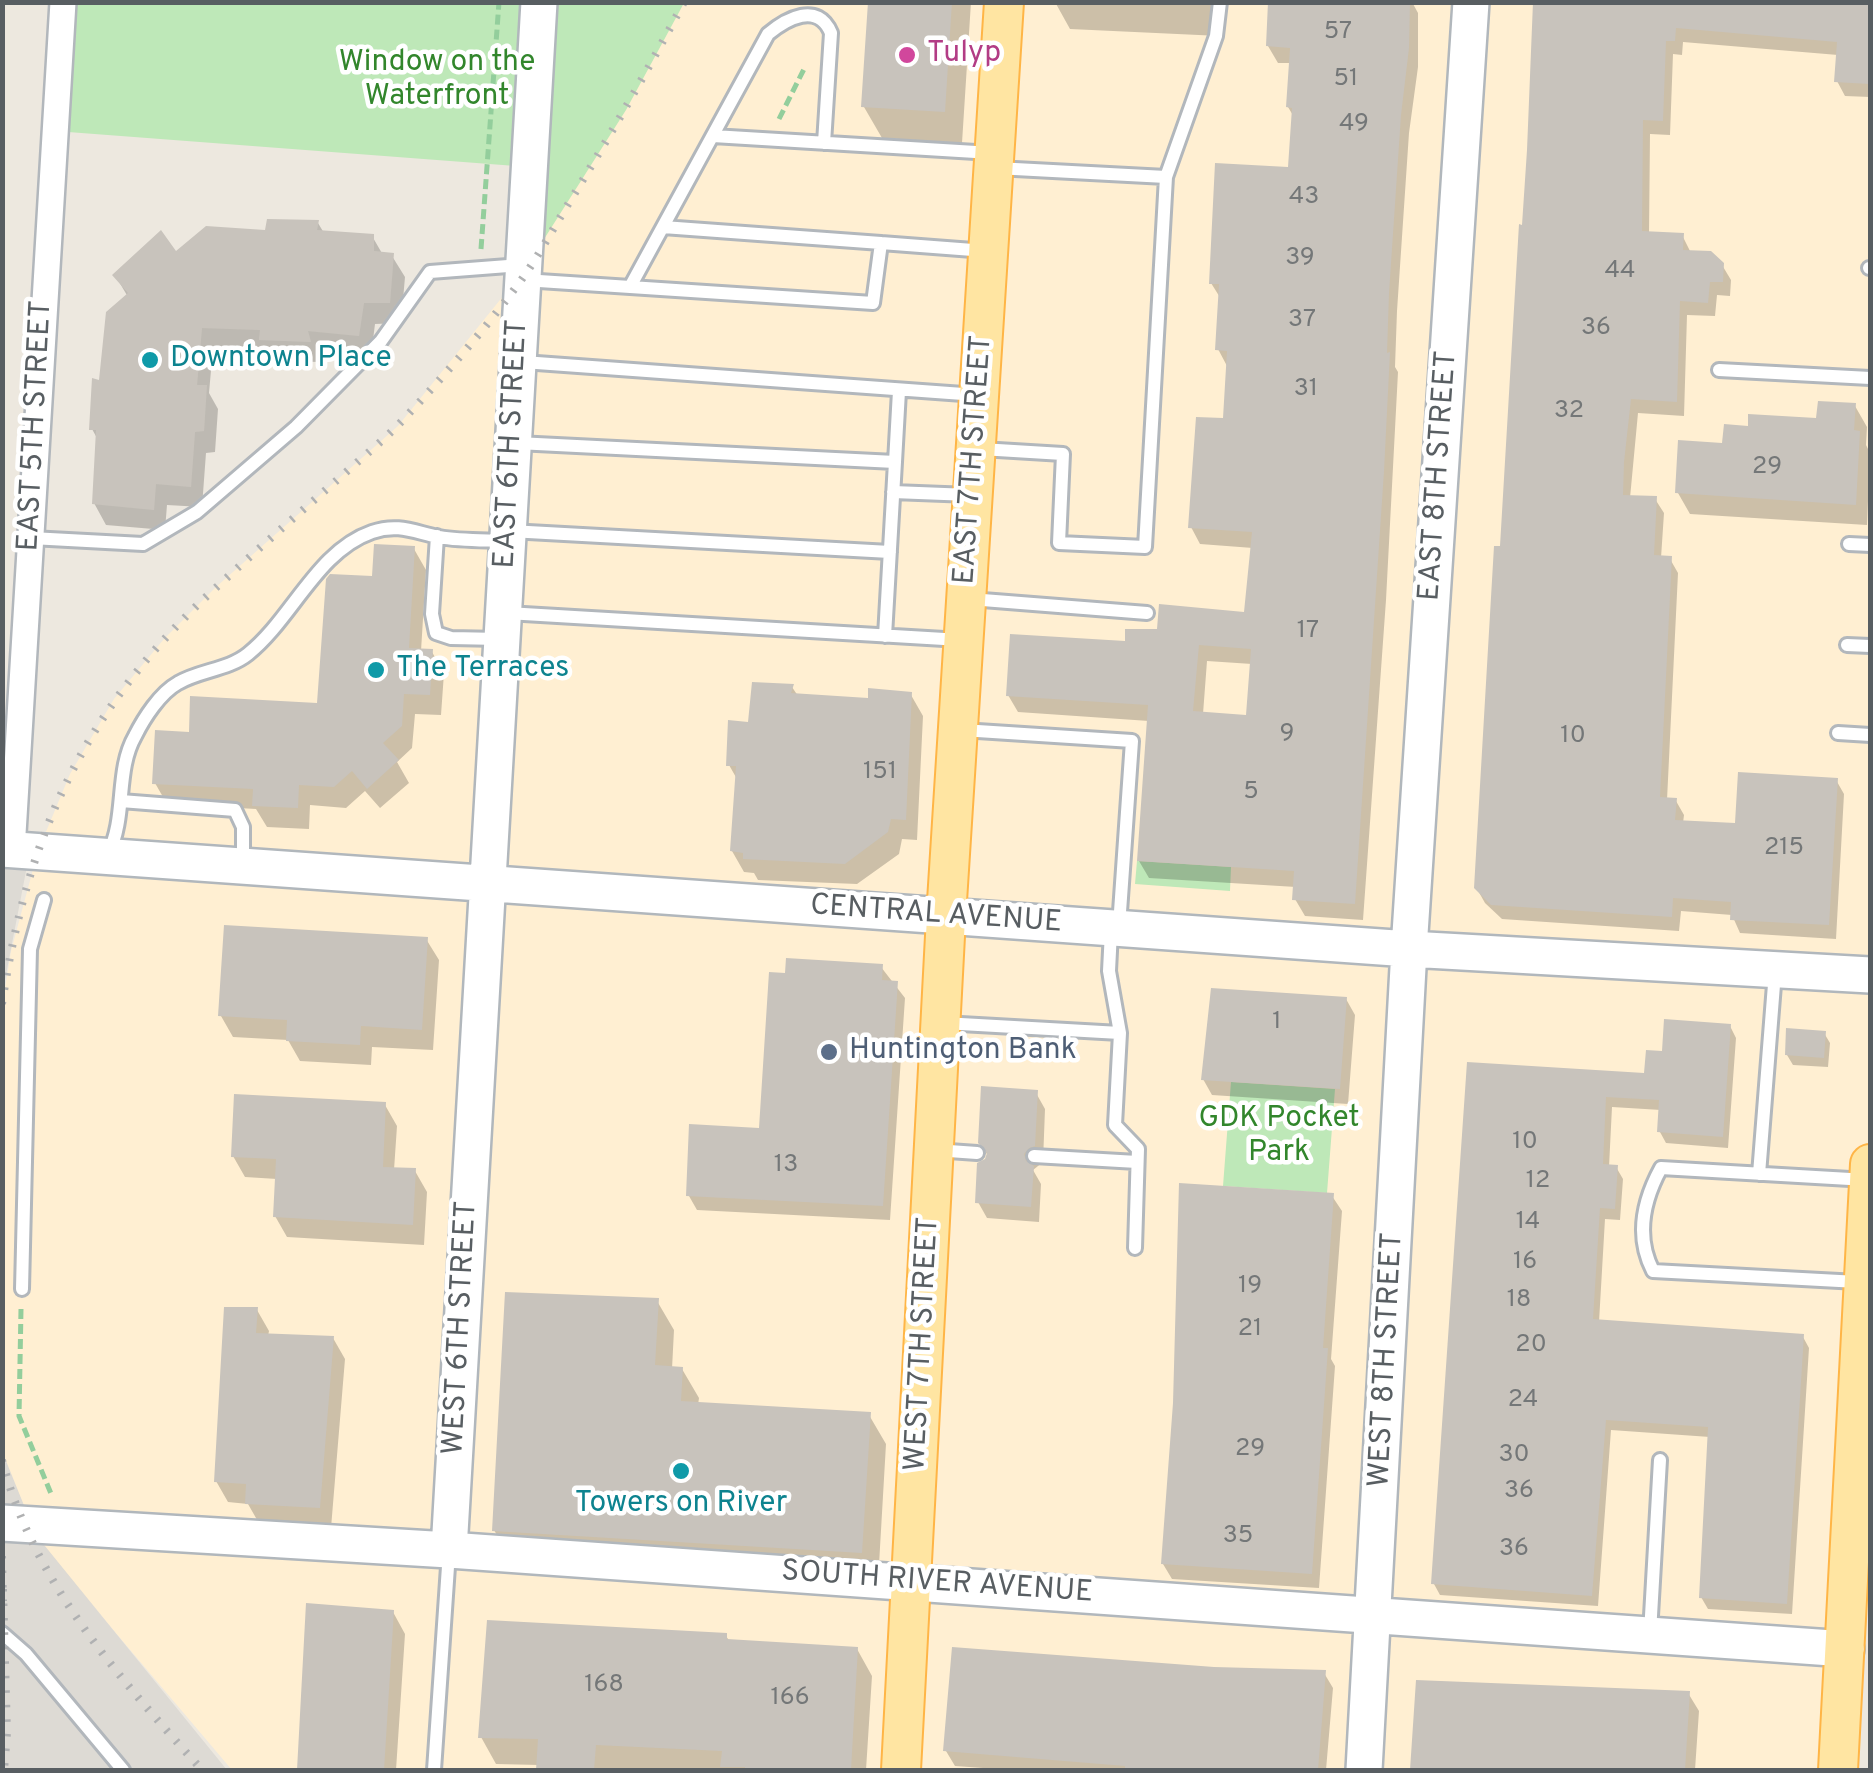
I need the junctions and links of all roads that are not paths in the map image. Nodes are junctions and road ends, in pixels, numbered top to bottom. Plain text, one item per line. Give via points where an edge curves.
1 (63, 2) edge
2 (539, 2) edge
3 (1004, 2) edge
4 (1220, 2) edge
5 (1471, 2) edge
6 (713, 136) junction
7 (824, 143) junction
8 (994, 160) junction
9 (1166, 176) junction
10 (663, 226) junction
11 (880, 243) junction
12 (988, 251) junction
13 (522, 273) junction
14 (630, 287) junction
15 (517, 362) junction
16 (1719, 370) dead end
17 (1870, 378) edge
18 (899, 391) junction
19 (979, 395) junction
20 (512, 442) junction
21 (976, 449) junction
22 (895, 462) junction
23 (893, 492) junction
24 (972, 496) junction
25 (437, 536) junction
26 (507, 536) junction
27 (31, 538) junction
28 (1849, 544) dead end
29 (1870, 545) edge
30 (890, 552) junction
31 (966, 599) junction
32 (1147, 613) dead end
33 (503, 626) junction
34 (885, 636) junction
35 (964, 640) junction
36 (1847, 644) dead end
37 (1870, 646) edge
38 (958, 730) junction
39 (1838, 732) dead end
40 (1870, 734) edge
41 (121, 801) junction
42 (8, 849) edge
43 (107, 856) junction
44 (243, 866) junction
45 (489, 885) junction
46 (44, 900) dead end
47 (946, 917) junction
48 (1115, 929) junction
49 (1409, 950) junction
50 (1775, 970) junction
51 (1870, 975) edge
52 (940, 1022) junction
53 (1120, 1033) junction
54 (934, 1150) junction
55 (978, 1153) dead end
56 (1034, 1156) dead end
57 (1137, 1162) junction
58 (1870, 1164) edge
59 (1759, 1174) junction
60 (1870, 1180) edge
61 (1135, 1248) dead end
62 (1866, 1276) edge
63 (22, 1290) road end
64 (1866, 1332) edge
65 (1864, 1419) edge
66 (1660, 1460) dead end
67 (2, 1523) edge
68 (449, 1550) junction
69 (911, 1582) junction
70 (1374, 1616) junction
71 (2, 1633) edge
72 (1650, 1635) junction
73 (1858, 1650) edge
74 (122, 1770) edge
75 (434, 1770) edge
76 (902, 1770) edge
77 (1364, 1770) edge
78 (1838, 1770) edge

1 - 27 street, EAST 5TH STREET
2 - 13 main road, EAST 6TH STREET
3 - 8 main road, EAST 7TH STREET
4 - 9 lane via 1216,36
5 - 49 main road, EAST 8TH STREET
6 - 7 lane
6 - 7 lane via 768,34 804,14 827,24 830,34
6 - 10 lane
7 - 8 lane
8 - 9 lane
8 - 12 main road, EAST 7TH STREET
9 - 21 lane via 1145,548 1059,543 1063,454
10 - 11 lane
10 - 14 lane
11 - 12 lane
11 - 14 lane via 873,304
12 - 19 main road, EAST 7TH STREET
13 - 14 lane
13 - 15 main road, EAST 6TH STREET
13 - 27 lane via 430,272 381,340 296,427 197,512 143,544
15 - 18 lane
15 - 20 main road, EAST 6TH STREET
16 - 17 lane
18 - 19 lane
18 - 22 lane
19 - 21 main road, EAST 7TH STREET
20 - 22 lane
20 - 26 main road, EAST 6TH STREET
21 - 24 main road, EAST 7TH STREET
22 - 23 lane
23 - 24 lane
23 - 30 lane
24 - 31 main road, EAST 7TH STREET
25 - 26 lane
25 - 33 lane via 436,633 452,638
25 - 41 lane via 398,526 351,542 246,656 166,692 133,739
26 - 30 lane
26 - 33 main road, EAST 6TH STREET
27 - 42 street, EAST 5TH STREET
28 - 29 lane
30 - 34 lane
31 - 32 lane
31 - 35 main road, EAST 7TH STREET
33 - 34 lane
33 - 45 main road, EAST 6TH STREET
34 - 35 lane
35 - 38 main road, EAST 7TH STREET
36 - 37 lane
38 - 47 main road, EAST 7TH STREET
38 - 48 lane via 1132,742
39 - 40 lane
41 - 43 lane
41 - 44 lane via 235,810 243,827
42 - 43 main road, CENTRAL AVENUE
43 - 44 main road, CENTRAL AVENUE
44 - 45 main road, CENTRAL AVENUE
45 - 47 main road, CENTRAL AVENUE
45 - 68 main road, WEST 6TH STREET
46 - 63 lane via 30,949
47 - 48 main road, CENTRAL AVENUE
47 - 52 main road, WEST 7TH STREET
48 - 49 main road, CENTRAL AVENUE
48 - 53 lane via 1110,971
49 - 50 main road, CENTRAL AVENUE
49 - 70 main road, WEST 8TH STREET
50 - 51 main road, CENTRAL AVENUE
50 - 59 lane
52 - 53 lane
52 - 54 main road, WEST 7TH STREET
53 - 57 lane via 1115,1125 1138,1148
54 - 55 lane
54 - 69 main road, WEST 7TH STREET
56 - 57 lane
57 - 61 lane
58 - 60 main road
59 - 60 lane
59 - 62 lane via 1661,1168 1643,1213 1652,1270
60 - 62 main road
62 - 64 main road
64 - 65 main road
65 - 73 main road
66 - 72 lane
67 - 68 main road, SOUTH RIVER AVENUE
68 - 69 main road, SOUTH RIVER AVENUE
68 - 75 lane, WEST 6TH STREET
69 - 70 main road, SOUTH RIVER AVENUE
69 - 76 main road, WEST 7TH STREET
70 - 72 main road, SOUTH RIVER AVENUE
70 - 77 main road, WEST 8TH STREET
71 - 74 lane
72 - 73 main road, SOUTH RIVER AVENUE
73 - 78 main road

